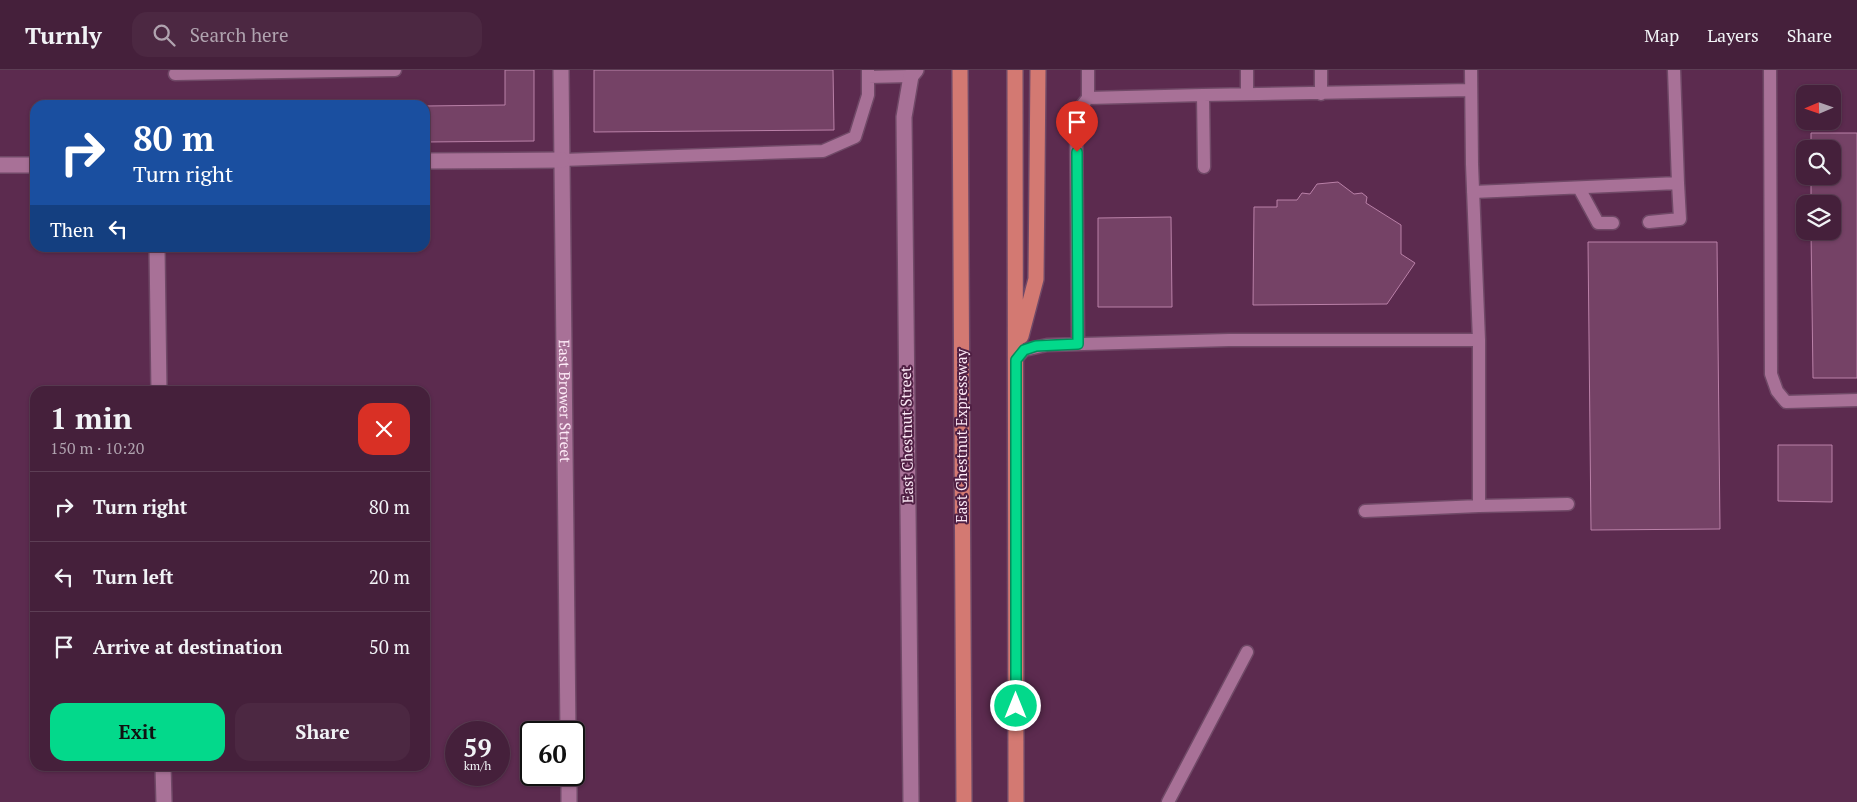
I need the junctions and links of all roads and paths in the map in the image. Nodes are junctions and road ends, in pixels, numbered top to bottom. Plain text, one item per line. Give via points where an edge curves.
1 (395, 70) edge
2 (561, 70) edge
3 (960, 70) edge
4 (1015, 70) edge
5 (1038, 70) edge
6 (1088, 70) edge
7 (1247, 70) edge
8 (1321, 70) edge
9 (1471, 70) edge
10 (1674, 70) edge
11 (1770, 70) edge
12 (868, 73) edge
13 (914, 73) edge
14 (175, 74) dead end
15 (1471, 90) junction
16 (1247, 93) junction
17 (1321, 94) junction
18 (1204, 95) junction
19 (1088, 98) junction
20 (562, 160) junction
21 (430, 161) edge
22 (30, 165) edge
23 (0, 166) edge
24 (1204, 167) dead end
25 (1678, 183) junction
26 (1579, 188) junction
27 (1473, 192) junction
28 (1649, 222) dead end
29 (1613, 223) dead end
30 (157, 252) edge
31 (1479, 340) junction
32 (1078, 344) junction
33 (1016, 360) junction
34 (159, 386) edge
35 (1857, 400) edge
36 (1568, 504) dead end
37 (1479, 506) junction
38 (1365, 511) dead end
39 (1247, 652) dead end
40 (568, 721) edge
41 (164, 771) edge
42 (569, 786) edge
43 (164, 802) edge
44 (569, 802) edge
45 (911, 802) edge
46 (964, 802) edge
47 (1016, 802) edge
48 (1168, 802) edge

1 - 14 lane
2 - 20 street, East Brower Street
3 - 46 main road, East Chestnut Expressway
4 - 33 main road
5 - 33 main road via 1036,279
6 - 19 lane
7 - 16 lane
8 - 17 lane
9 - 15 lane
10 - 25 lane
11 - 35 lane via 1771,374 1777,391 1786,402
12 - 13 lane
12 - 20 lane via 868,95 855,137 823,151
13 - 45 street, East Chestnut Street via 904,117
15 - 17 lane
15 - 27 lane
16 - 17 lane
16 - 18 lane
18 - 19 lane
18 - 24 lane
19 - 32 lane via 1076,113
20 - 21 street
20 - 40 street, East Brower Street
22 - 23 street
25 - 26 lane
25 - 28 lane via 1680,219
26 - 27 lane
26 - 29 lane via 1598,223
27 - 31 lane
30 - 34 street
31 - 32 lane
31 - 37 lane
32 - 33 lane via 1036,346 1024,350
33 - 47 main road
36 - 37 lane
37 - 38 lane
39 - 48 lane
41 - 43 street
42 - 44 street

